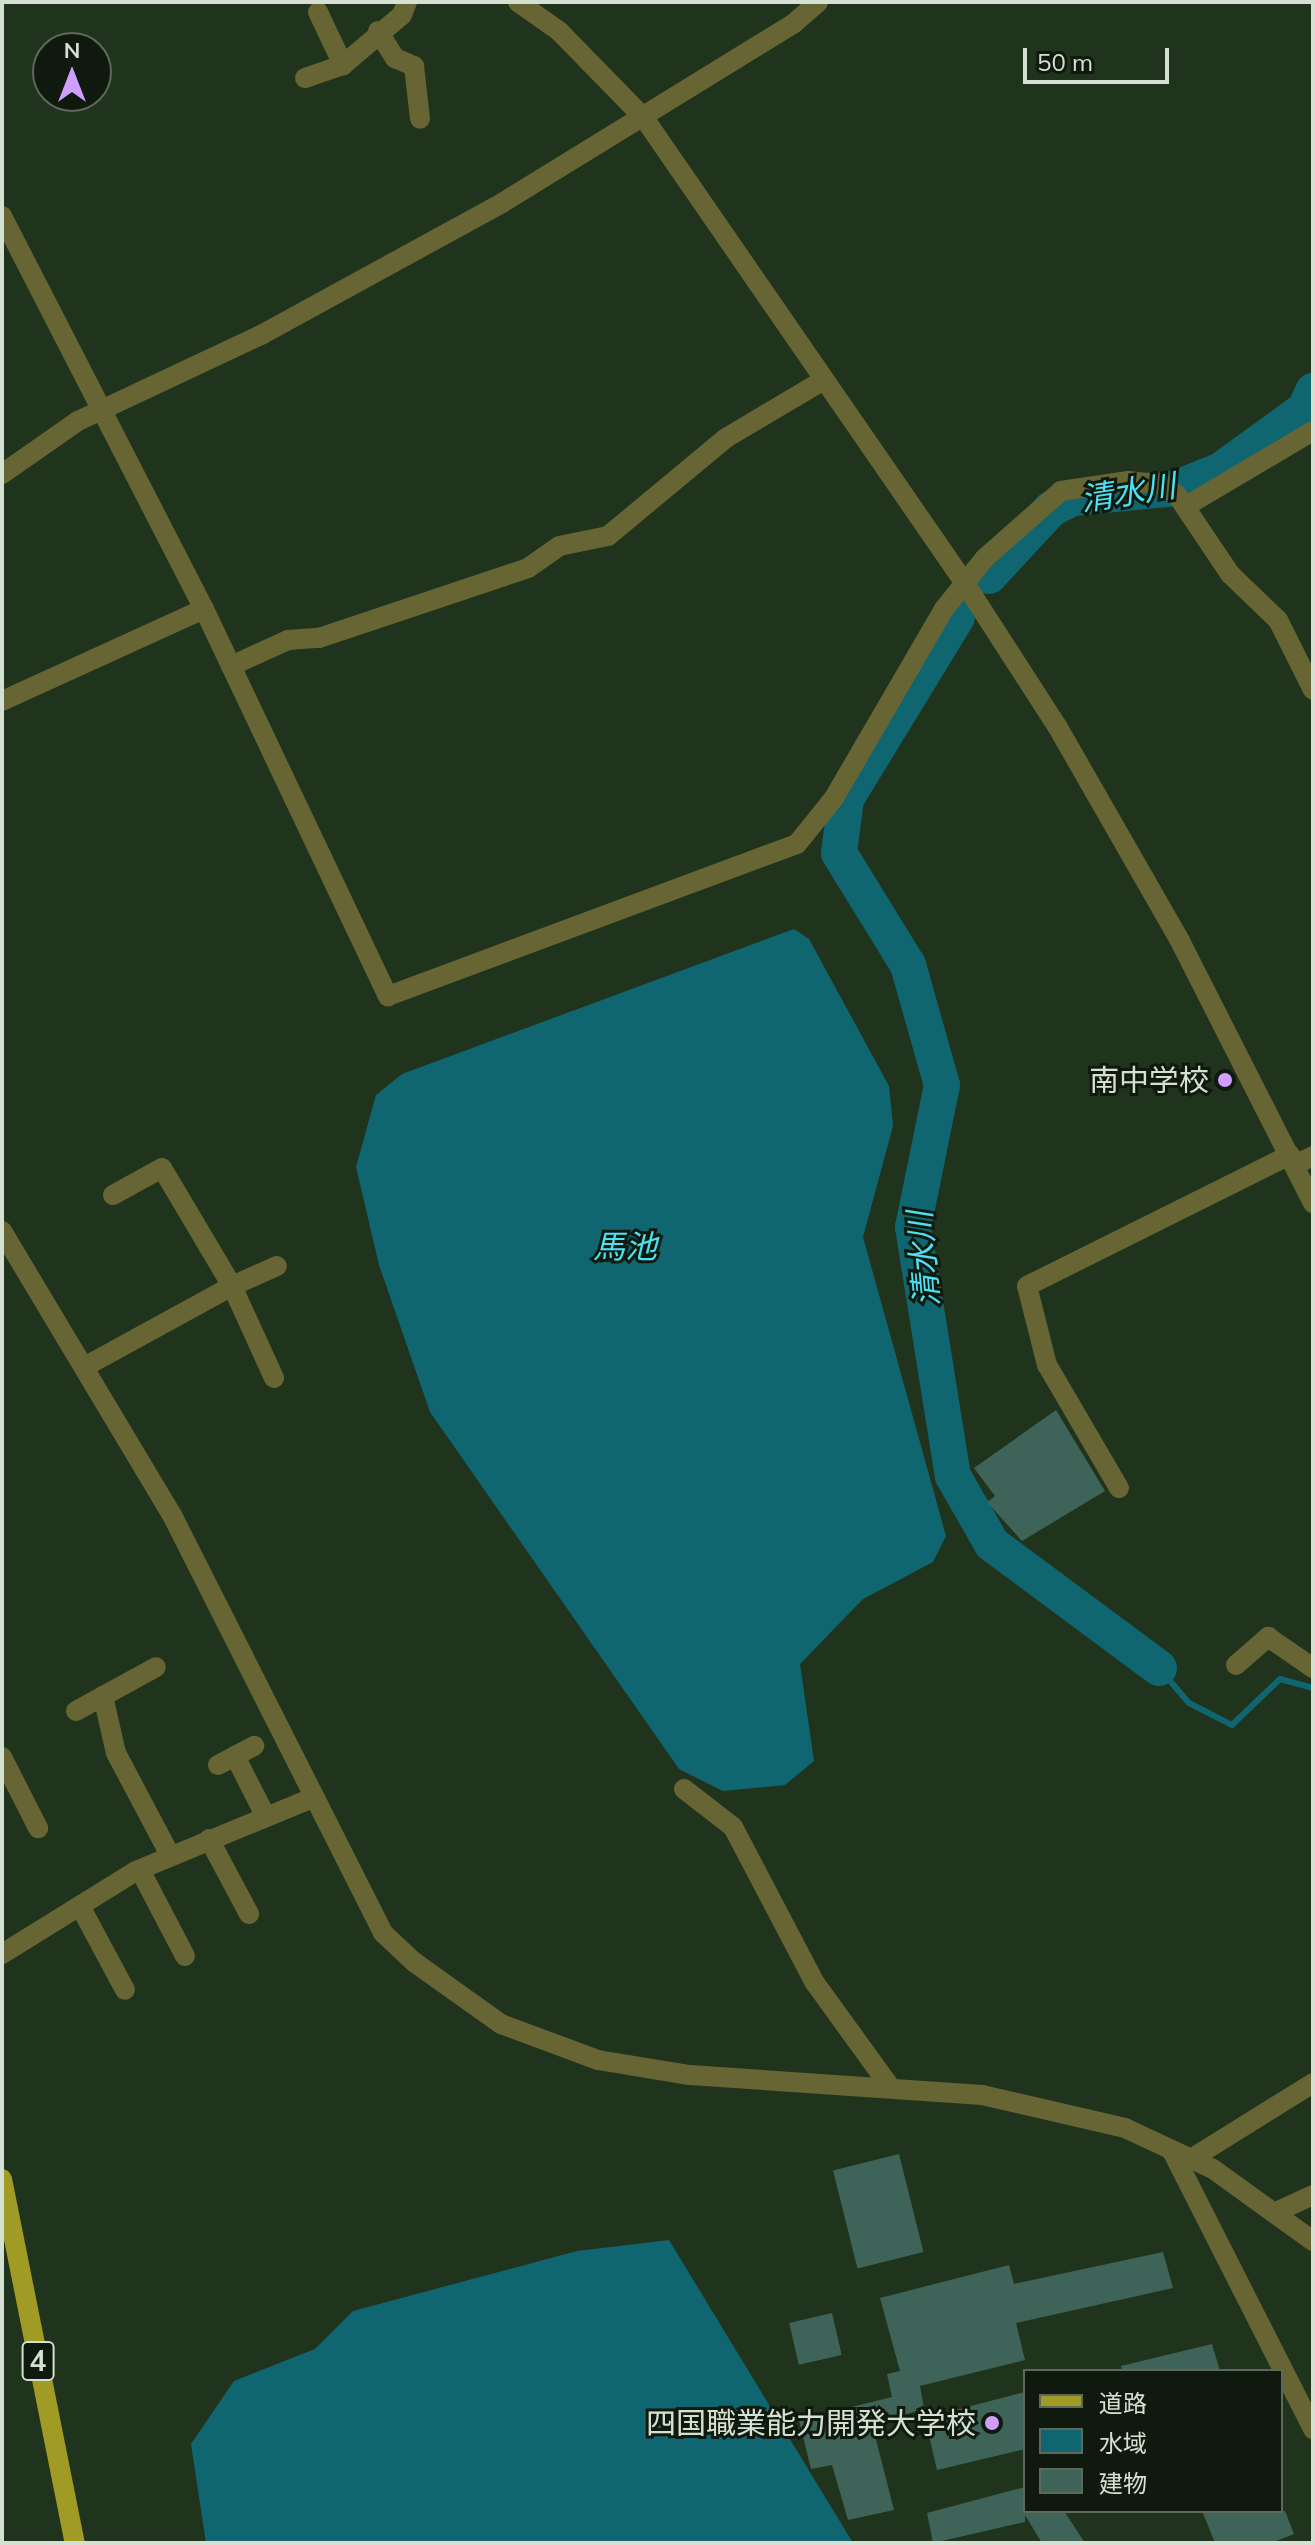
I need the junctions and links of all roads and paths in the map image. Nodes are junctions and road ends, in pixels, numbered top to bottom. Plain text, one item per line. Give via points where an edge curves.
1 (407, 2) edge
2 (518, 2) edge
3 (818, 2) edge
4 (318, 12) dead end
5 (378, 31) junction
6 (343, 65) junction
7 (305, 78) dead end
8 (644, 118) junction
9 (420, 119) dead end
10 (2, 216) edge
11 (822, 381) junction
12 (105, 409) junction
13 (1313, 431) edge
14 (2, 474) edge
15 (1175, 495) junction
16 (966, 585) junction
17 (204, 609) junction
18 (231, 666) junction
19 (1313, 690) edge
20 (2, 701) edge
21 (1313, 1156) edge
22 (1292, 1160) junction
23 (113, 1195) dead end
24 (1313, 1203) edge
25 (2, 1231) edge
26 (277, 1266) dead end
27 (232, 1286) junction
28 (86, 1366) junction
29 (274, 1378) dead end
30 (1119, 1488) dead end
31 (1236, 1665) dead end
32 (156, 1667) dead end
33 (1313, 1668) edge
34 (103, 1696) junction
35 (76, 1711) dead end
36 (254, 1746) dead end
37 (7, 1750) edge
38 (684, 1789) dead end
39 (312, 1798) junction
40 (266, 1817) junction
41 (38, 1828) dead end
42 (209, 1839) junction
43 (170, 1855) junction
44 (140, 1870) junction
45 (80, 1906) junction
46 (249, 1914) dead end
47 (2, 1954) edge
48 (185, 1956) dead end
49 (125, 1990) dead end
50 (1313, 2083) edge
51 (888, 2084) junction
52 (1182, 2155) junction
53 (2, 2179) edge
54 (1313, 2195) edge
55 (1274, 2213) junction
56 (1313, 2241) edge
57 (1313, 2429) edge
58 (75, 2543) edge

1 - 5 street via 402,15
2 - 8 street via 559,31
3 - 8 street
4 - 6 street
5 - 6 street
5 - 9 street via 395,58 414,66
6 - 7 street
8 - 11 street
8 - 12 street via 385,269
10 - 12 street via 61,341
11 - 16 street
11 - 18 street via 726,438 608,536 559,546 528,568 319,638 288,640
12 - 14 street
12 - 17 street
13 - 15 street
15 - 16 street via 1128,481 1061,491 1023,520
15 - 19 street via 1230,574 1278,620
16 - 18 street via 887,699 834,798 797,844 388,996
16 - 22 street via 1057,726 1180,941
17 - 18 street
17 - 20 street
21 - 22 street
22 - 24 street
22 - 30 street via 1027,1286 1047,1365
23 - 27 street via 162,1168
25 - 28 street
26 - 27 street
27 - 28 street
27 - 29 street
28 - 39 street via 172,1515
31 - 33 street via 1268,1637
32 - 34 street
34 - 35 street
34 - 43 street via 116,1753
36 - 40 street via 226,1760
37 - 41 street
38 - 51 street via 733,1827 815,1983
39 - 40 street
39 - 51 street via 383,1933 501,2024 642,2069
40 - 42 street
42 - 43 street
42 - 46 street
43 - 44 street
44 - 45 street
44 - 48 street
45 - 47 street
45 - 49 street
50 - 52 street
51 - 52 street via 1065,2110
52 - 55 street
52 - 57 street
53 - 58 main road, 4
54 - 55 street
55 - 56 street

